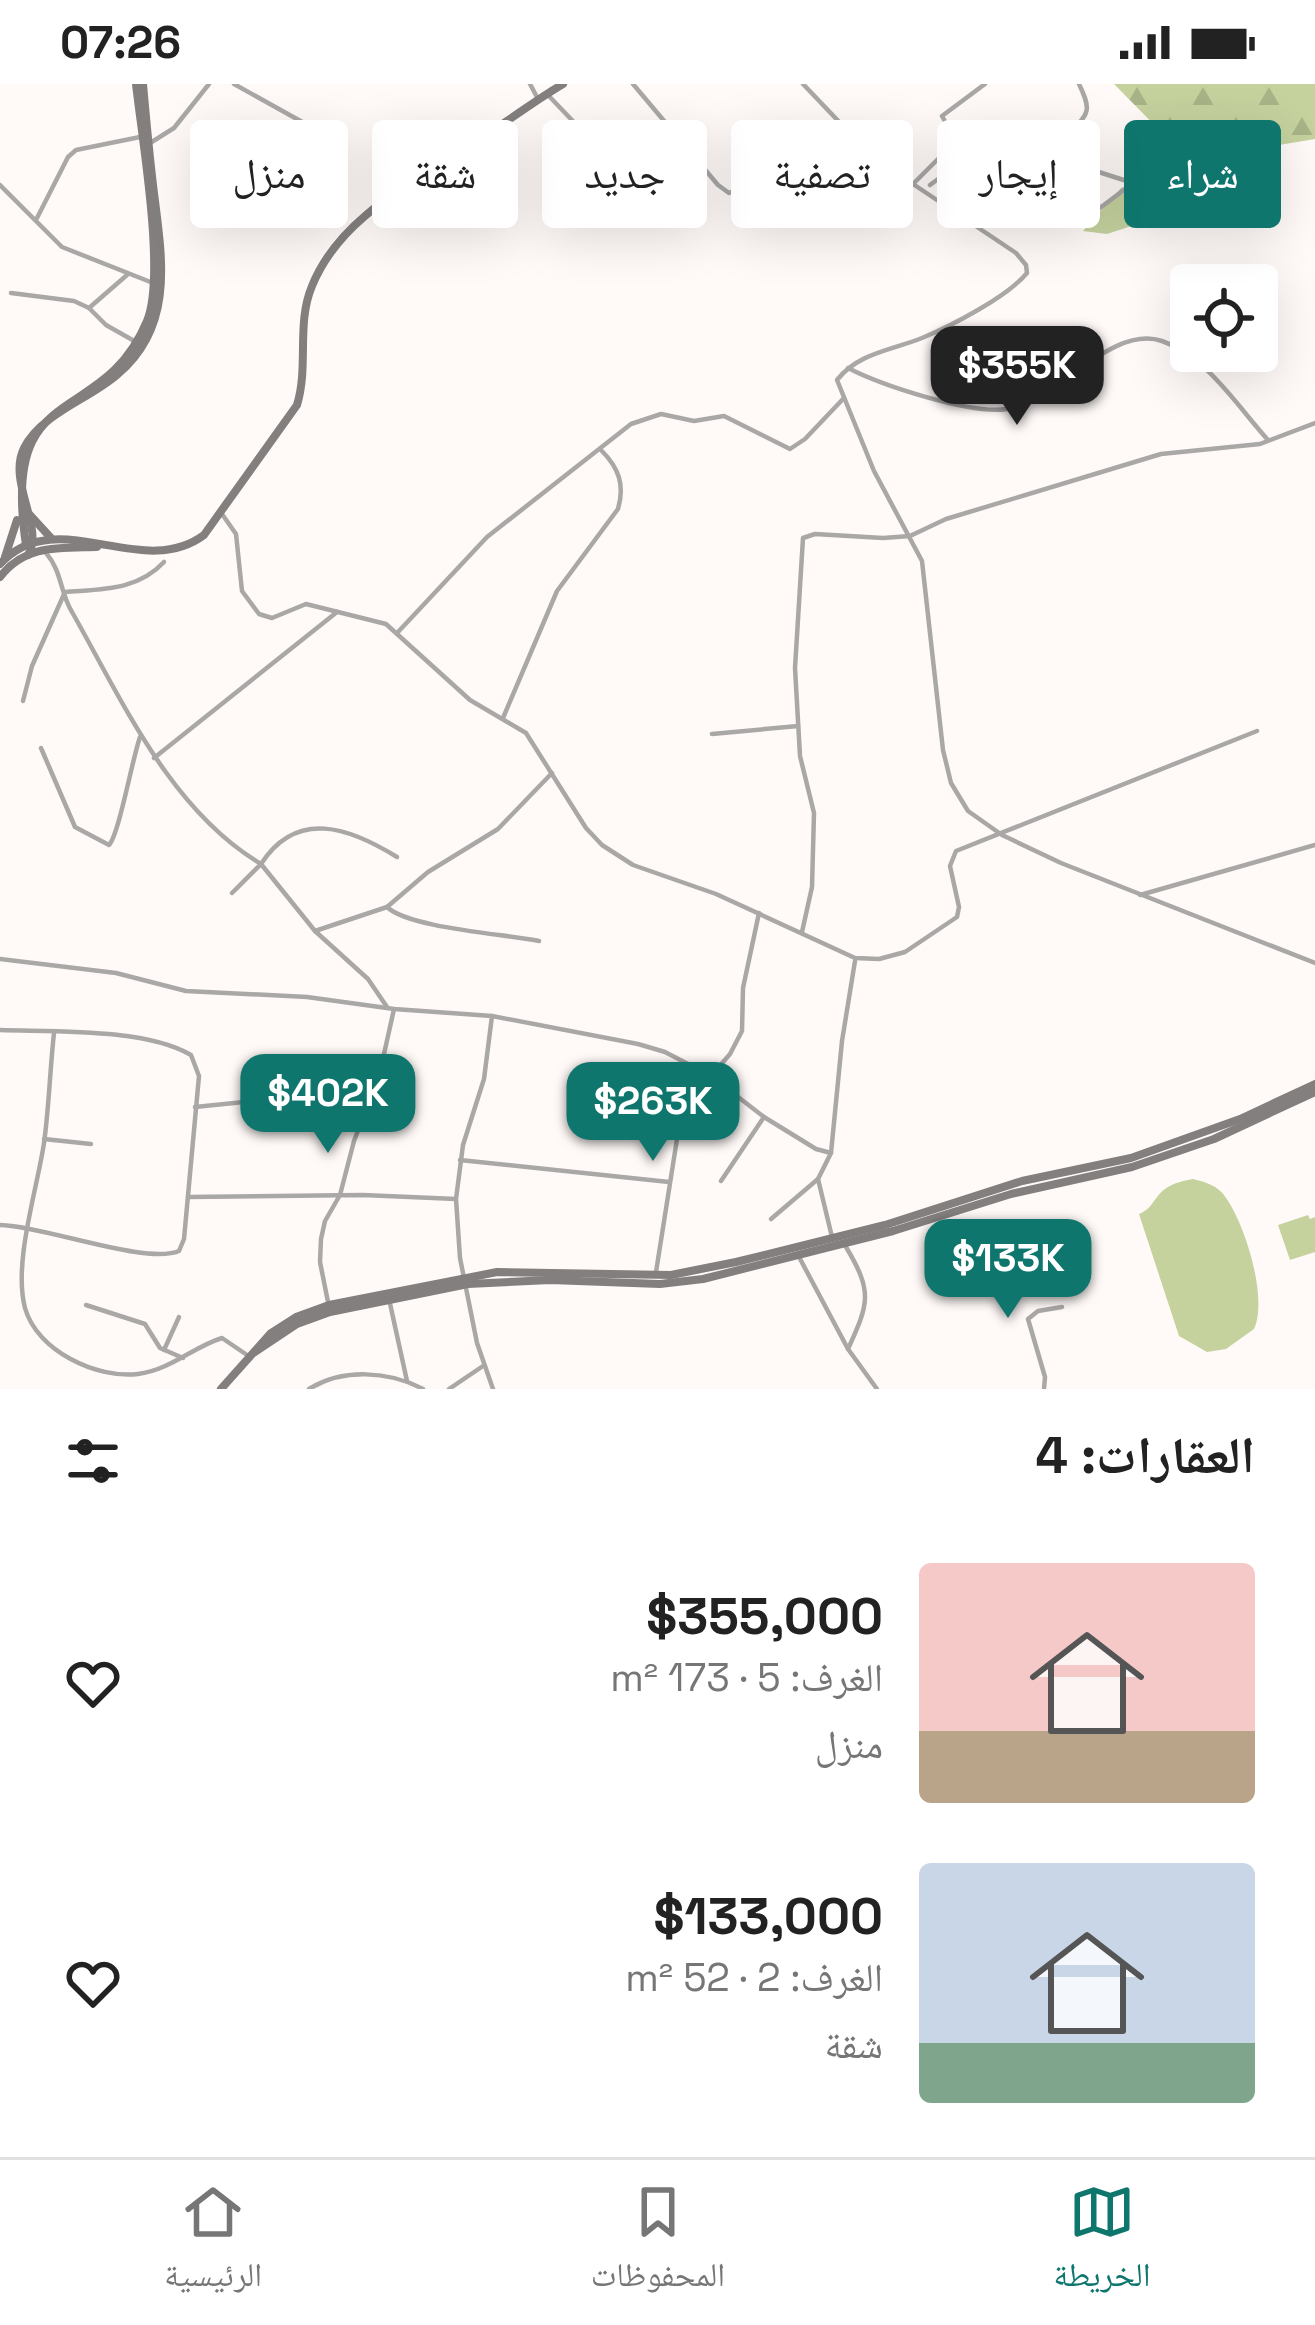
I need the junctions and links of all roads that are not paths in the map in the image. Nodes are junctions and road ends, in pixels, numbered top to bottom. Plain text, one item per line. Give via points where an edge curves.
1 (140, 84) edge
2 (209, 84) edge
3 (234, 84) edge
4 (530, 84) edge
5 (563, 84) edge
6 (633, 84) edge
7 (802, 84) edge
8 (985, 84) edge
9 (1078, 84) edge
10 (542, 96) junction
11 (299, 120) edge
12 (568, 120) edge
13 (837, 120) edge
14 (944, 120) edge
15 (1085, 120) edge
16 (144, 141) junction
17 (937, 160) edge
18 (1100, 172) edge
19 (937, 180) edge
20 (913, 184) joint
21 (0, 185) edge
22 (930, 185) dead end
23 (731, 192) edge
24 (1100, 208) edge
25 (37, 218) junction
26 (127, 275) junction
27 (155, 284) junction
28 (11, 293) dead end
29 (89, 308) junction
30 (136, 342) junction
31 (1170, 345) edge
32 (848, 368) junction
33 (1205, 372) edge
34 (843, 399) junction
35 (1315, 423) edge
36 (1269, 442) junction
37 (600, 449) junction
38 (22, 513) junction
39 (221, 514) junction
40 (910, 536) junction
41 (53, 538) junction
42 (108, 547) junction
43 (32, 548) junction
44 (2, 561) edge
45 (164, 562) dead end
46 (0, 577) edge
47 (64, 592) junction
48 (338, 611) junction
49 (54, 616) junction
50 (75, 617) junction
51 (398, 632) junction
52 (23, 701) dead end
53 (503, 718) junction
54 (798, 726) junction
55 (1257, 731) dead end
56 (712, 734) dead end
57 (140, 737) junction
58 (41, 748) dead end
59 (154, 758) junction
60 (552, 773) junction
61 (1002, 836) junction
62 (1315, 845) edge
63 (397, 857) dead end
64 (261, 864) junction
65 (232, 893) dead end
66 (1140, 895) junction
67 (387, 907) junction
68 (759, 912) junction
69 (315, 931) junction
70 (802, 932) junction
71 (539, 940) dead end
72 (0, 958) edge
73 (855, 958) junction
74 (1315, 963) edge
75 (391, 1009) junction
76 (492, 1016) junction
77 (0, 1030) edge
78 (55, 1033) junction
79 (692, 1065) junction
80 (711, 1076) junction
81 (1315, 1088) edge
82 (373, 1089) junction
83 (195, 1107) junction
84 (764, 1117) junction
85 (44, 1139) junction
86 (91, 1144) dead end
87 (831, 1153) junction
88 (460, 1160) junction
89 (818, 1179) junction
90 (721, 1180) dead end
91 (671, 1182) junction
92 (340, 1195) junction
93 (188, 1197) junction
94 (456, 1199) junction
95 (771, 1219) dead end
96 (0, 1225) edge
97 (30, 1226) junction
98 (832, 1237) junction
99 (847, 1247) dead end
100 (798, 1255) junction
101 (655, 1276) junction
102 (467, 1281) junction
103 (388, 1299) junction
104 (86, 1305) dead end
105 (328, 1306) junction
106 (1062, 1307) dead end
107 (179, 1317) dead end
108 (848, 1349) junction
109 (164, 1350) junction
110 (252, 1355) junction
111 (183, 1358) junction
112 (483, 1366) junction
113 (407, 1381) junction
114 (221, 1389) edge
115 (310, 1389) edge
116 (423, 1389) edge
117 (449, 1389) edge
118 (493, 1389) edge
119 (877, 1389) edge
120 (1044, 1389) edge

1 - 16 main road
2 - 16 street via 174,128
3 - 11 street
4 - 10 street
5 - 10 main road
6 - 23 street
7 - 13 street
8 - 14 street
9 - 15 street via 1088,103
10 - 12 street
10 - 39 main road via 384,200 324,261 306,306 297,405
16 - 25 street via 72,153
16 - 27 main road
16 - 38 main road via 163,274 156,321 118,374 28,442 19,466
17 - 20 street
18 - 24 street via 1133,183
19 - 22 street
20 - 32 street via 1016,253 1028,274 933,333
21 - 25 street
25 - 26 street via 62,247
26 - 27 street
26 - 29 street
27 - 30 main road
28 - 29 street
29 - 30 street
30 - 38 main road via 22,436 11,464
31 - 32 street via 1135,339 1003,410 917,394
32 - 34 street via 837,380
33 - 36 street
34 - 37 street via 793,448 726,416 694,421 665,414 628,426
34 - 40 street
35 - 36 street
36 - 40 street via 1160,454
37 - 51 street via 487,537
37 - 53 street via 621,482 618,509 557,591
38 - 41 main road
38 - 43 main road
38 - 44 main road
39 - 42 main road via 182,548
39 - 48 street via 236,534 242,591 259,614 272,618 305,604
40 - 54 street via 802,540
40 - 61 street via 922,561 947,772 968,812
41 - 42 main road
41 - 43 main road
42 - 43 main road
43 - 44 main road
43 - 46 main road
43 - 47 street via 56,565
45 - 47 street via 113,590
47 - 49 street
47 - 50 street
48 - 51 street
48 - 59 street
49 - 50 street
49 - 52 street
50 - 57 street
51 - 53 street via 470,700
53 - 60 street via 526,733
54 - 56 street
54 - 70 street via 814,813
55 - 61 street
57 - 58 street via 109,845 75,827
57 - 59 street
59 - 64 street via 227,839
60 - 67 street via 498,829
60 - 68 street via 586,828 633,866
61 - 66 street
61 - 73 street via 951,856 959,912 949,925 897,956
62 - 66 street
63 - 64 street via 318,828 280,840
64 - 65 street
64 - 69 street
66 - 74 street
67 - 69 street
67 - 71 street via 429,925
68 - 70 street
68 - 80 street via 742,1031
69 - 75 street
70 - 73 street
72 - 75 street via 186,991
73 - 87 street
75 - 76 street
75 - 82 street
76 - 79 street via 638,1044
76 - 88 street
77 - 78 street
78 - 83 street via 186,1051 199,1067
78 - 85 street
79 - 80 street
79 - 91 street
80 - 84 street
81 - 98 main road via 1148,1153
81 - 100 main road via 1229,1133 1132,1167
82 - 83 street
82 - 92 street
83 - 93 street
84 - 87 street
84 - 90 street
85 - 86 street
85 - 97 street
87 - 89 street
88 - 91 street
88 - 94 street
89 - 95 street
89 - 98 street
91 - 101 street
92 - 93 street
92 - 94 street
92 - 105 street via 320,1252
93 - 97 street via 184,1239 171,1255
94 - 102 street
96 - 97 street
97 - 111 street via 22,1283 26,1309 47,1341 77,1362 124,1375
98 - 101 main road
99 - 108 street via 866,1287
100 - 102 main road via 676,1283
100 - 108 street
101 - 102 main road via 542,1270
102 - 103 main road
102 - 105 main road
102 - 112 street
103 - 110 main road via 310,1319
103 - 113 street
104 - 109 street via 145,1324
105 - 110 main road via 285,1323
106 - 120 street via 1028,1319
107 - 109 street
108 - 119 street
109 - 111 street
110 - 111 street via 222,1338
110 - 114 main road
112 - 117 street
112 - 118 street
113 - 115 street via 339,1377
113 - 116 street

